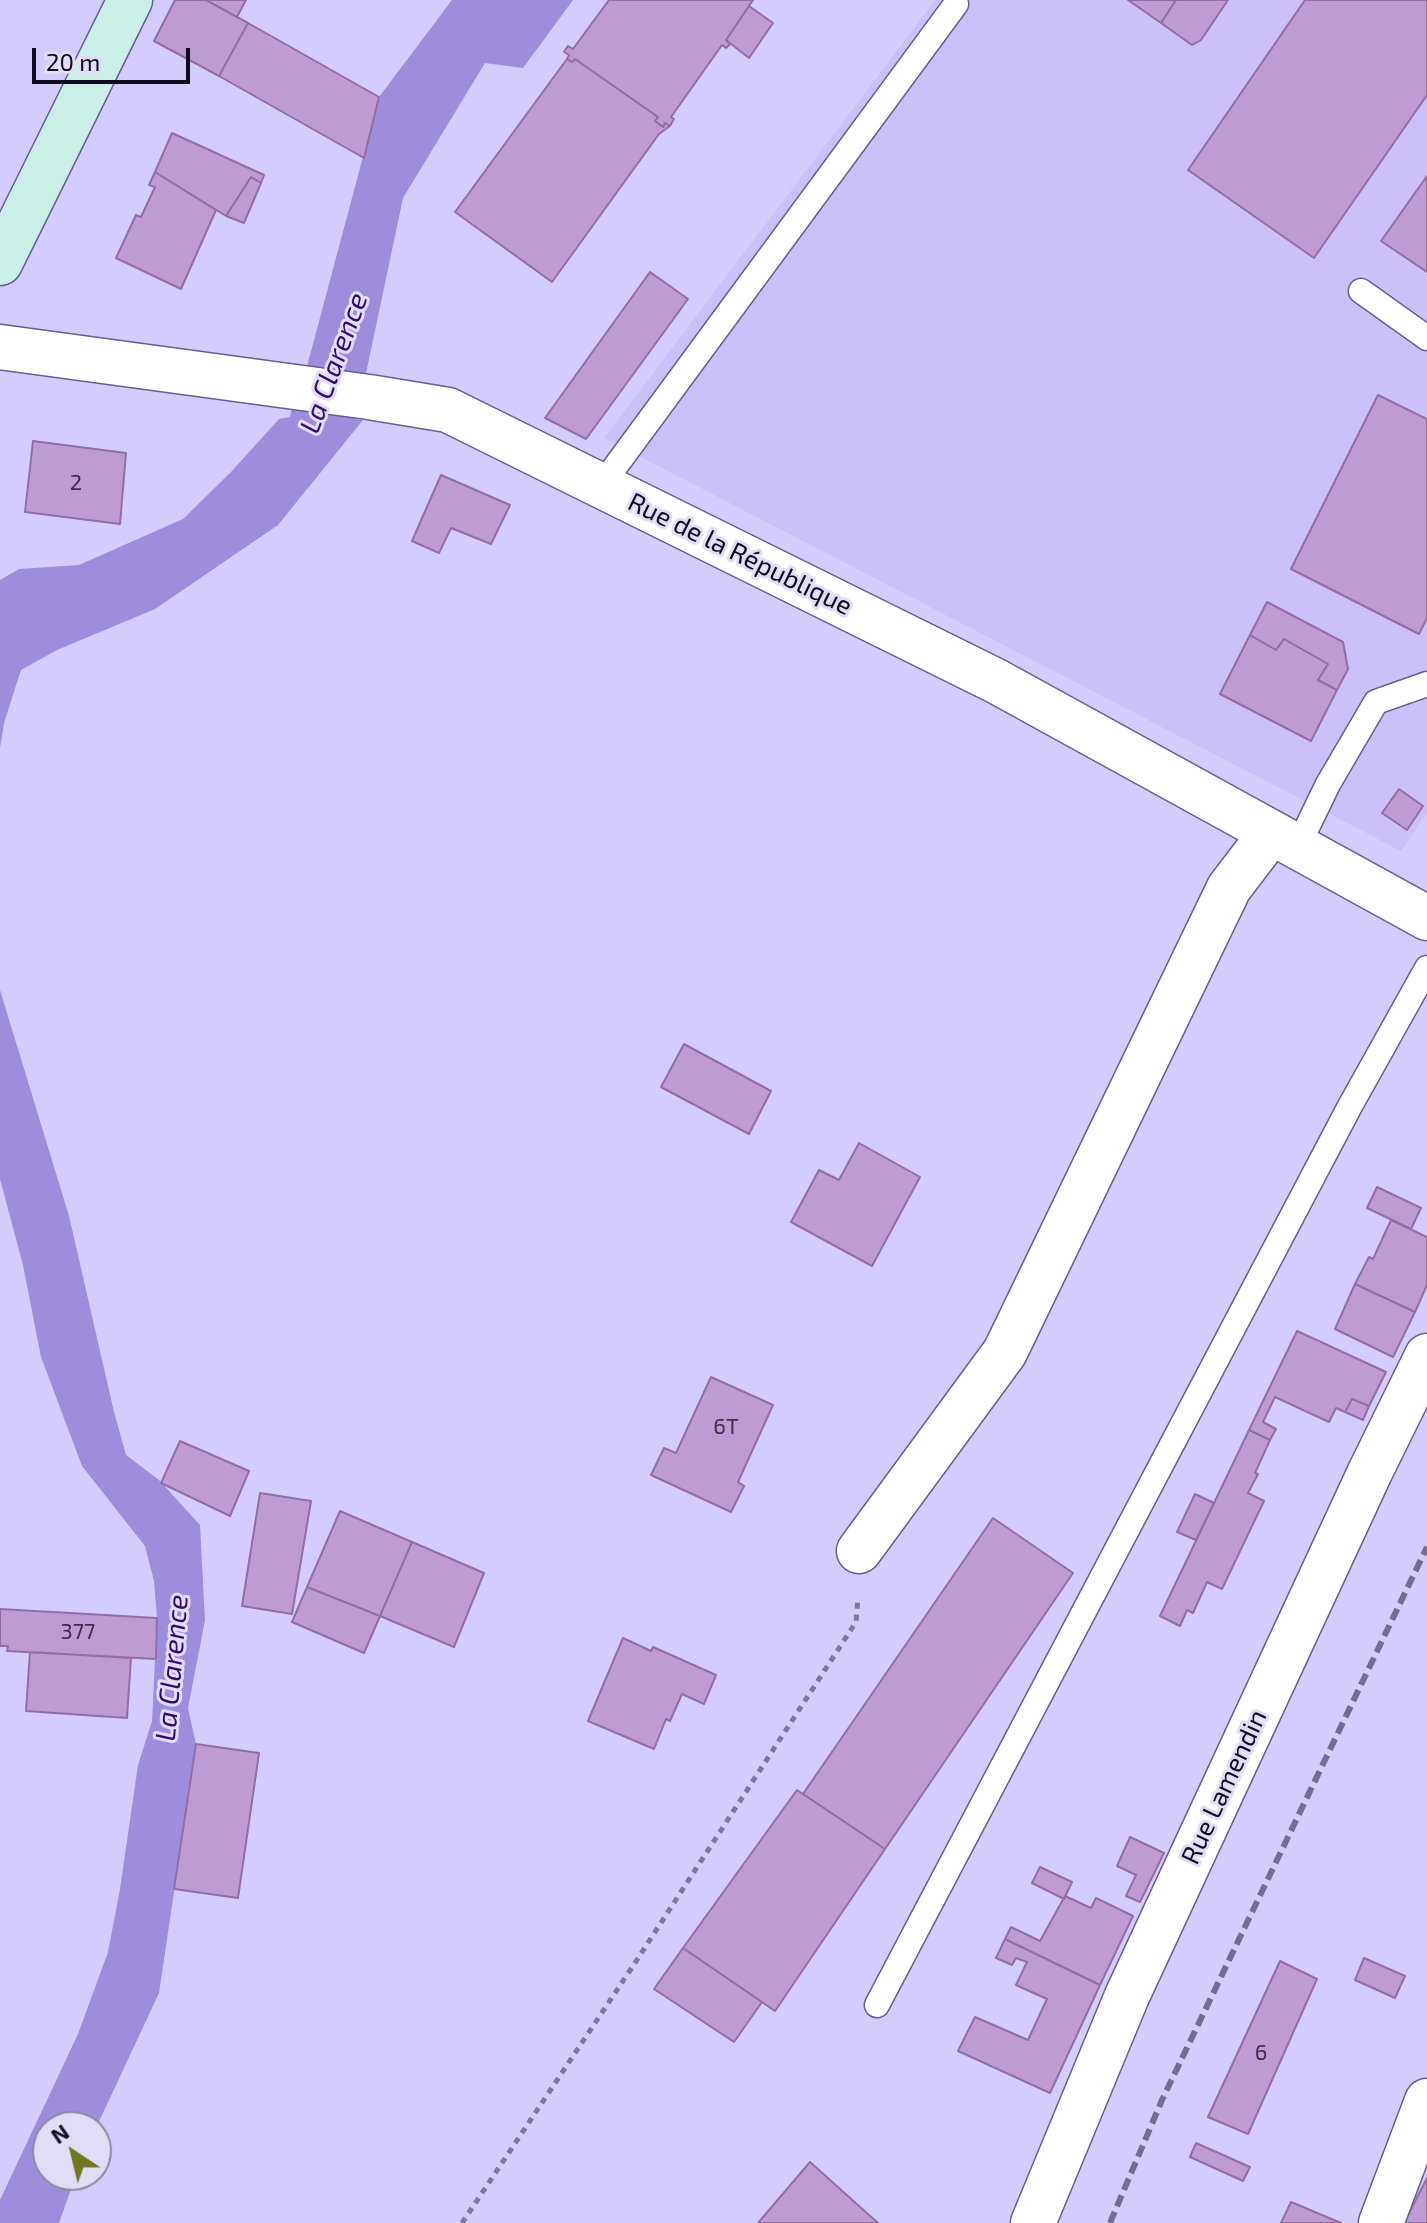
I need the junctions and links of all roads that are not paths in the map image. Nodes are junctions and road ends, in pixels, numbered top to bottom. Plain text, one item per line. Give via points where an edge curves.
1 (130, 0) edge
2 (956, 4) dead end
3 (0, 263) edge
4 (1361, 291) dead end
5 (1427, 338) edge
6 (0, 347) edge
7 (601, 486) junction
8 (1427, 684) edge
9 (1284, 840) junction
10 (1427, 918) edge
11 (1427, 968) edge
12 (1427, 1356) edge
13 (859, 1551) dead end
14 (877, 2005) dead end
15 (1427, 2101) edge
16 (1033, 2223) edge
17 (1381, 2223) edge

1 - 3 main road
2 - 7 lane
4 - 5 lane
6 - 7 street, Rue de la République via 448,410
7 - 9 street, Rue de la République via 996,681
8 - 9 lane via 1376,702 1328,784
9 - 10 street, Rue de la République
9 - 13 street via 1229,888 1005,1352
11 - 14 lane
12 - 16 street, Rue Lamendin via 1134,1981
15 - 17 street

